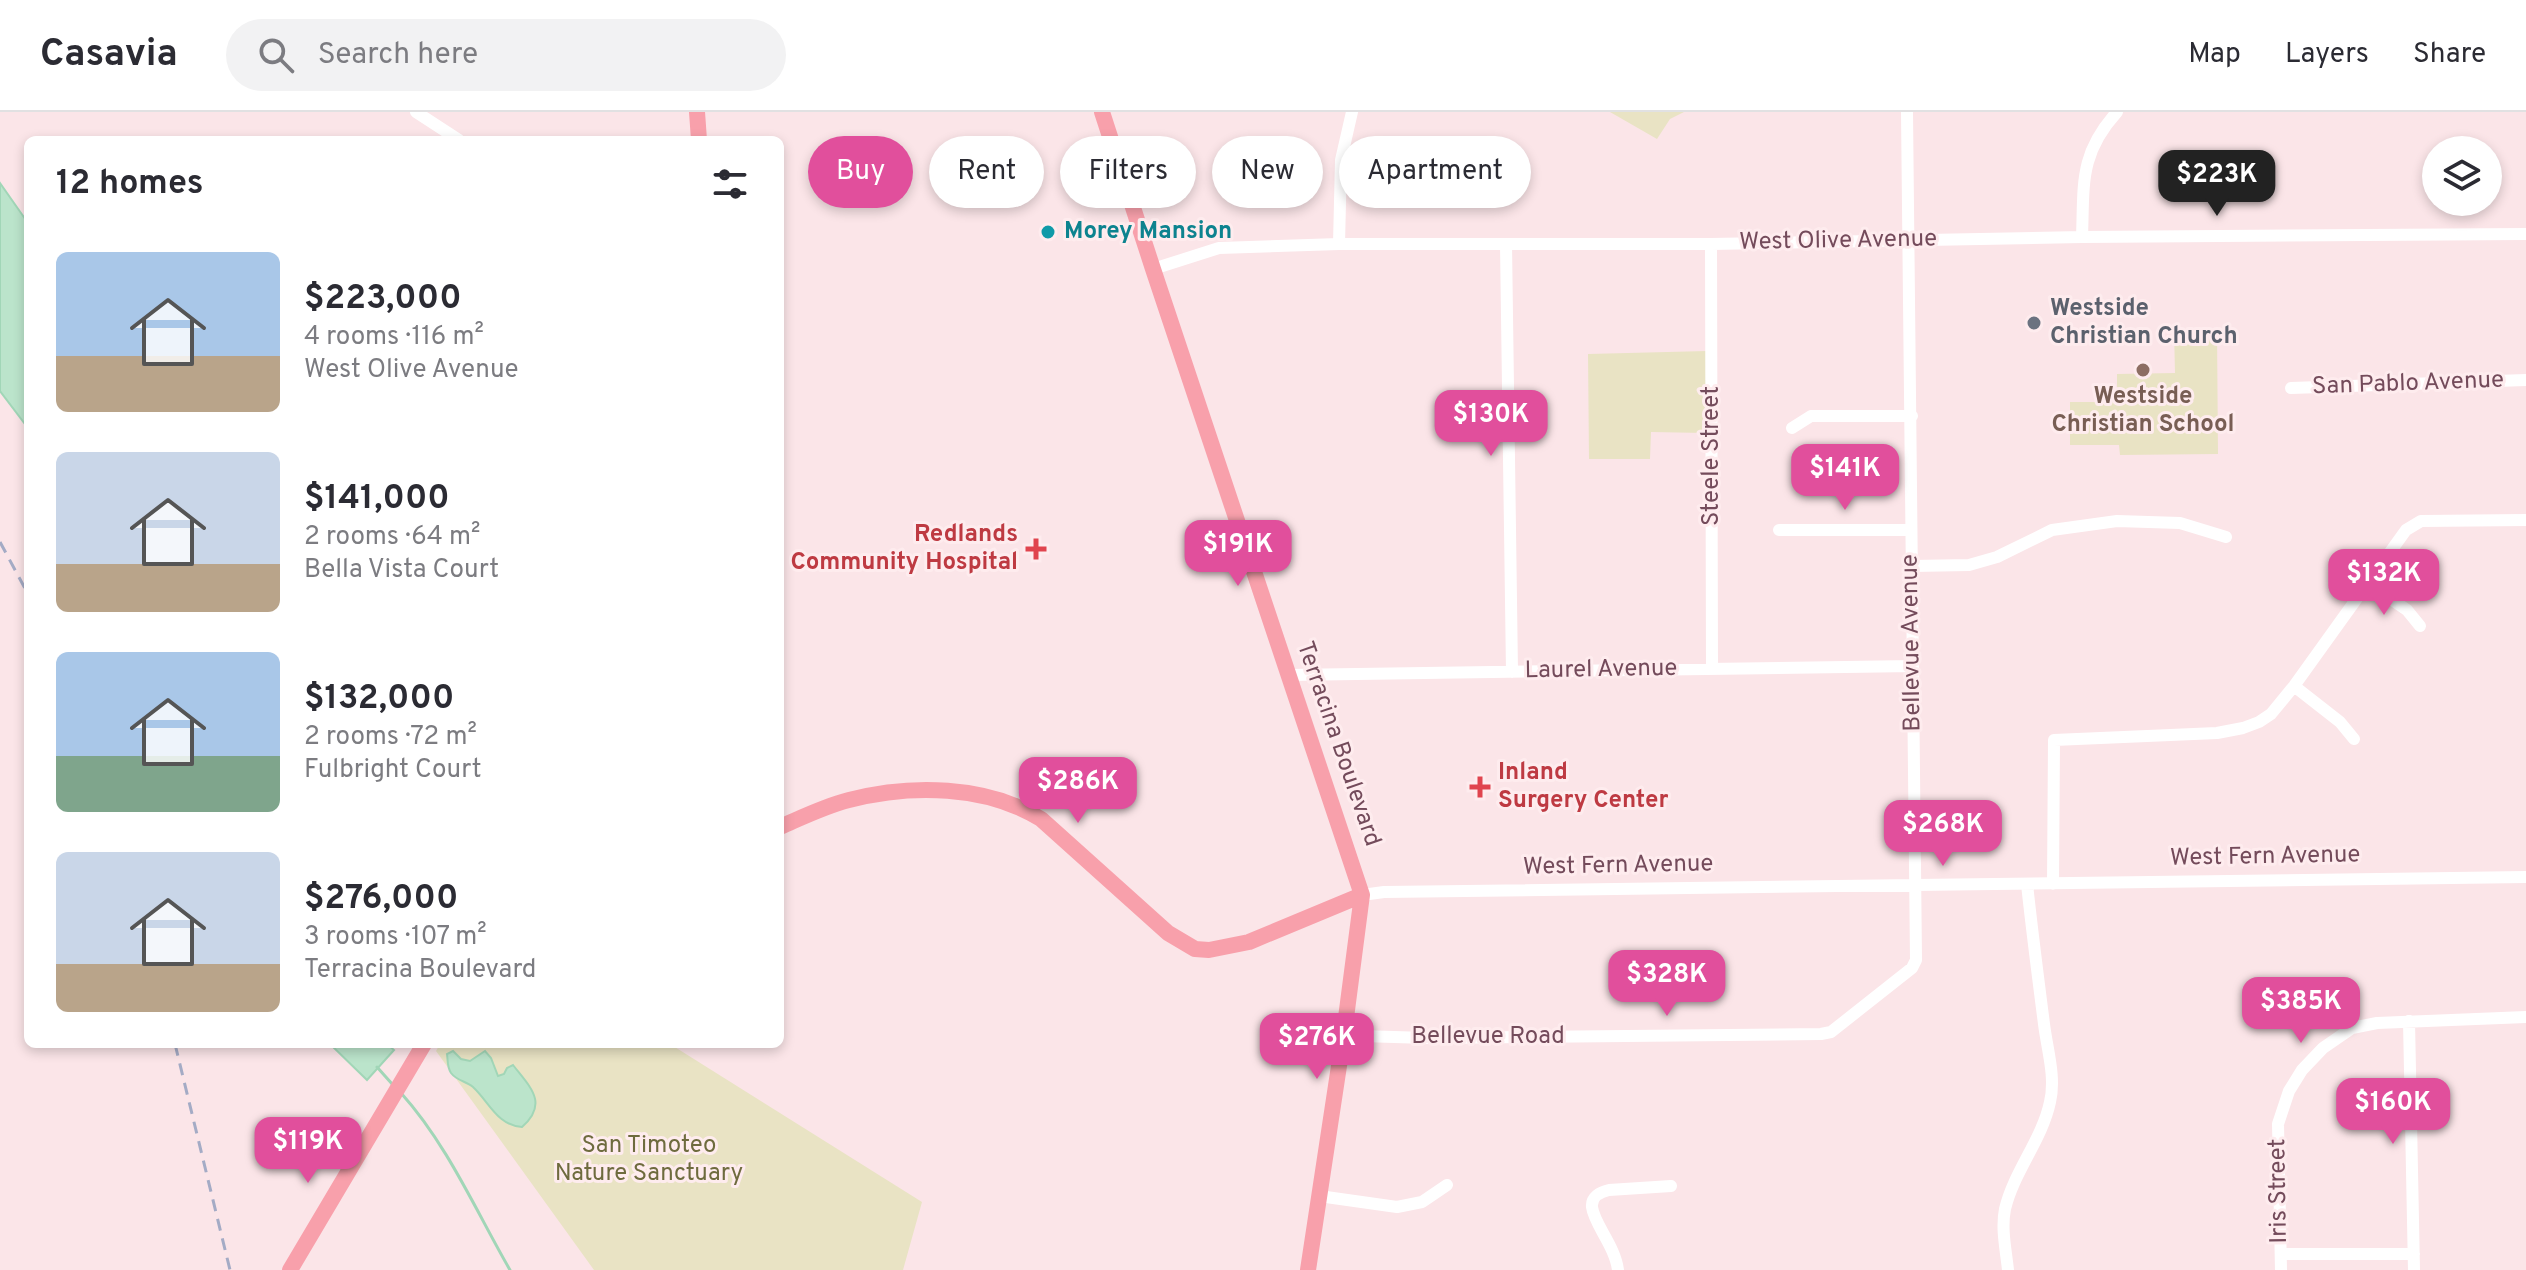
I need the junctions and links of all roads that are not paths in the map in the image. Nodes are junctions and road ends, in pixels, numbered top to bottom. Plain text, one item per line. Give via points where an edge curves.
1 (416, 112) edge
2 (697, 112) edge
3 (1102, 112) edge
4 (1352, 112) edge
5 (1907, 112) edge
6 (2117, 112) edge
7 (453, 136) edge
8 (699, 136) edge
9 (2526, 234) edge
10 (2082, 237) junction
11 (1908, 240) junction
12 (1339, 244) junction
13 (1506, 244) junction
14 (1711, 244) junction
15 (1153, 269) junction
16 (2526, 380) edge
17 (2291, 388) dead end
18 (1912, 416) junction
19 (1792, 428) dead end
20 (2526, 520) edge
21 (1779, 530) dead end
22 (1910, 530) junction
23 (2226, 537) dead end
24 (1912, 566) junction
25 (2369, 584) junction
26 (2420, 626) dead end
27 (1913, 666) junction
28 (1712, 668) junction
29 (1512, 672) junction
30 (1289, 675) junction
31 (2294, 686) junction
32 (2354, 739) dead end
33 (784, 825) edge
34 (2526, 877) edge
35 (2027, 884) junction
36 (2053, 884) junction
37 (1915, 887) junction
38 (1362, 895) junction
39 (2526, 1017) edge
40 (2409, 1021) junction
41 (1344, 1033) junction
42 (420, 1050) edge
43 (1447, 1185) dead end
44 (1671, 1186) dead end
45 (1319, 1196) junction
46 (2281, 1254) junction
47 (2414, 1254) junction
48 (283, 1269) edge
49 (1308, 1270) edge
50 (1618, 1270) edge
51 (2008, 1270) edge
52 (2281, 1270) edge
53 (2414, 1270) edge

1 - 7 street
2 - 8 main road
3 - 15 main road, Terracina Boulevard
4 - 12 street via 1341,160
5 - 11 street, Bellevue Avenue
6 - 10 street via 2086,163
9 - 10 street, West Olive Avenue
10 - 11 street, West Olive Avenue
11 - 14 street, West Olive Avenue
11 - 18 street, Bellevue Avenue
12 - 13 street, West Olive Avenue
12 - 15 street, West Olive Avenue via 1219,248
13 - 14 street, West Olive Avenue
13 - 29 street
14 - 28 street, Steele Street
15 - 30 main road, Terracina Boulevard
16 - 17 street, San Pablo Avenue
18 - 19 street via 1811,416
18 - 22 street, Bellevue Avenue
20 - 25 street via 2413,523
21 - 22 street
22 - 24 street, Bellevue Avenue
23 - 24 street via 2180,523 2117,521 2052,530 1969,565
24 - 27 street, Bellevue Avenue
25 - 26 street via 2407,610
25 - 31 street
27 - 28 street, Laurel Avenue
27 - 37 street, Bellevue Avenue
28 - 29 street, Laurel Avenue
29 - 30 street, Laurel Avenue
30 - 38 main road, Terracina Boulevard
31 - 32 street
31 - 36 street via 2271,714 2243,728 2054,740
33 - 38 main road, West Fern Avenue via 850,800 884,794 939,791 1004,800 1041,819 1168,933 1195,949 1249,942
34 - 36 street, West Fern Avenue
35 - 36 street, West Fern Avenue
35 - 37 street, West Fern Avenue
35 - 51 street via 2052,1090 2005,1209
37 - 38 street, West Fern Avenue
37 - 41 street, Bellevue Road via 1912,968 1831,1032 1426,1038
38 - 41 main road, Terracina Boulevard
39 - 40 street, Iris Street
40 - 46 street, Iris Street via 2352,1028 2323,1048 2289,1091 2278,1124
40 - 47 street
41 - 45 main road, Terracina Boulevard
42 - 48 main road
43 - 45 street via 1422,1202 1397,1207
44 - 50 street via 1602,1191 1592,1203
45 - 49 main road, Terracina Boulevard
46 - 47 street
46 - 52 street, Iris Street
47 - 53 street

